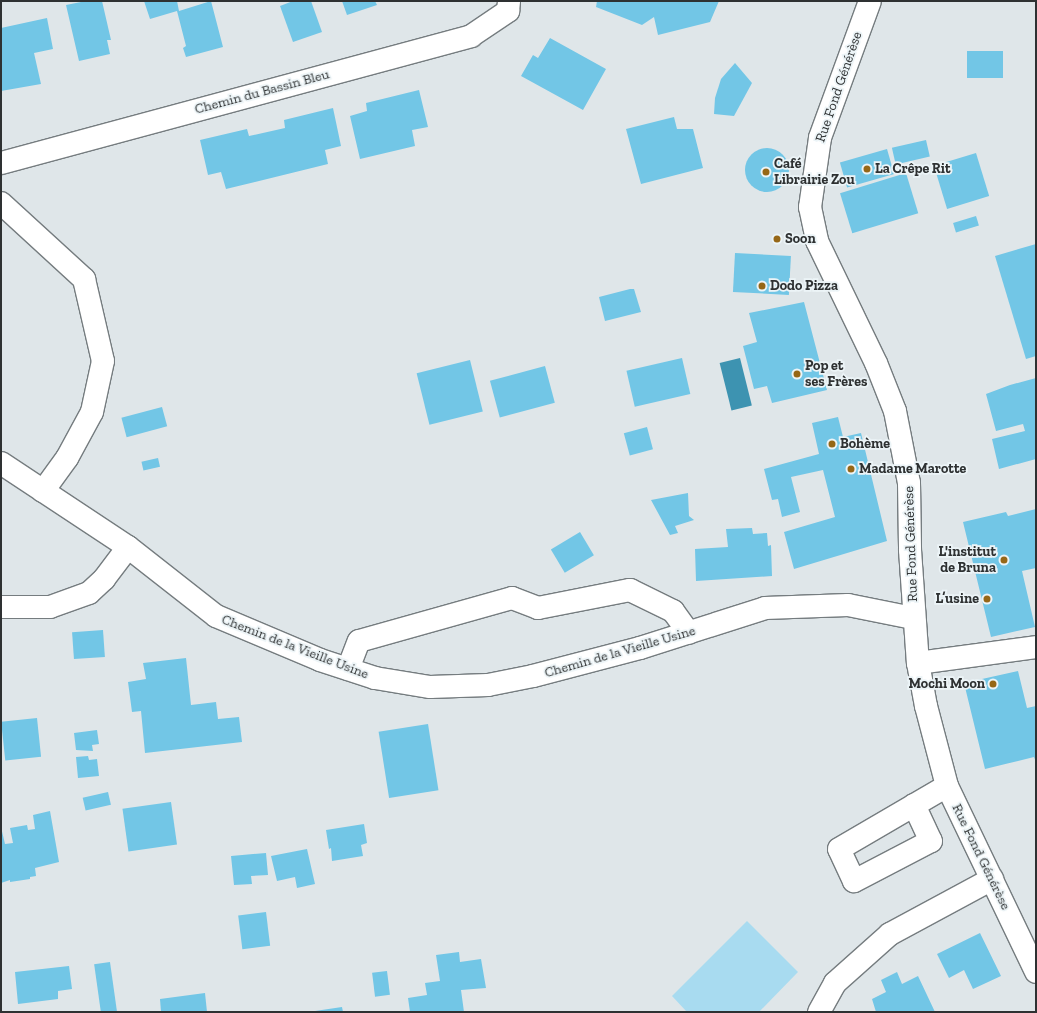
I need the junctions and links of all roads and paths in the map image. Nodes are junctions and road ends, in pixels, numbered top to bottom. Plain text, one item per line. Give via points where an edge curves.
1 (509, 1) edge
2 (870, 1) edge
3 (1, 163) edge
4 (1, 203) edge
5 (1, 463) edge
6 (43, 490) junction
7 (128, 547) junction
8 (1, 607) edge
9 (914, 618) junction
10 (689, 633) junction
11 (1036, 647) edge
12 (918, 663) junction
13 (348, 669) junction
14 (947, 786) junction
15 (914, 805) dead end
16 (992, 879) junction
17 (1036, 972) edge
18 (819, 1012) edge

1 - 3 street, Chemin du Bassin Bleu via 508,11 471,36
2 - 9 street, Rue Fond Générèse via 820,138 810,207 820,248 876,363 895,411 909,483
4 - 6 street via 84,278 103,361 92,412 67,458
5 - 6 street, Chemin de la Vieille Usine
6 - 7 street, Chemin de la Vieille Usine
7 - 8 street via 89,593 50,607
7 - 13 street, Chemin de la Vieille Usine via 216,616 320,660
9 - 10 street, Chemin de la Vieille Usine via 848,605 765,608
9 - 12 street, Rue Fond Générèse
10 - 13 street, Chemin de la Vieille Usine via 533,676 488,685 430,687 375,678
10 - 13 street via 674,611 630,590 538,608 512,598 359,640
11 - 12 street
12 - 14 street, Rue Fond Générèse via 926,706
14 - 15 street
14 - 16 street, Rue Fond Générèse
16 - 17 street, Rue Fond Générèse
16 - 18 street via 890,934 835,984

